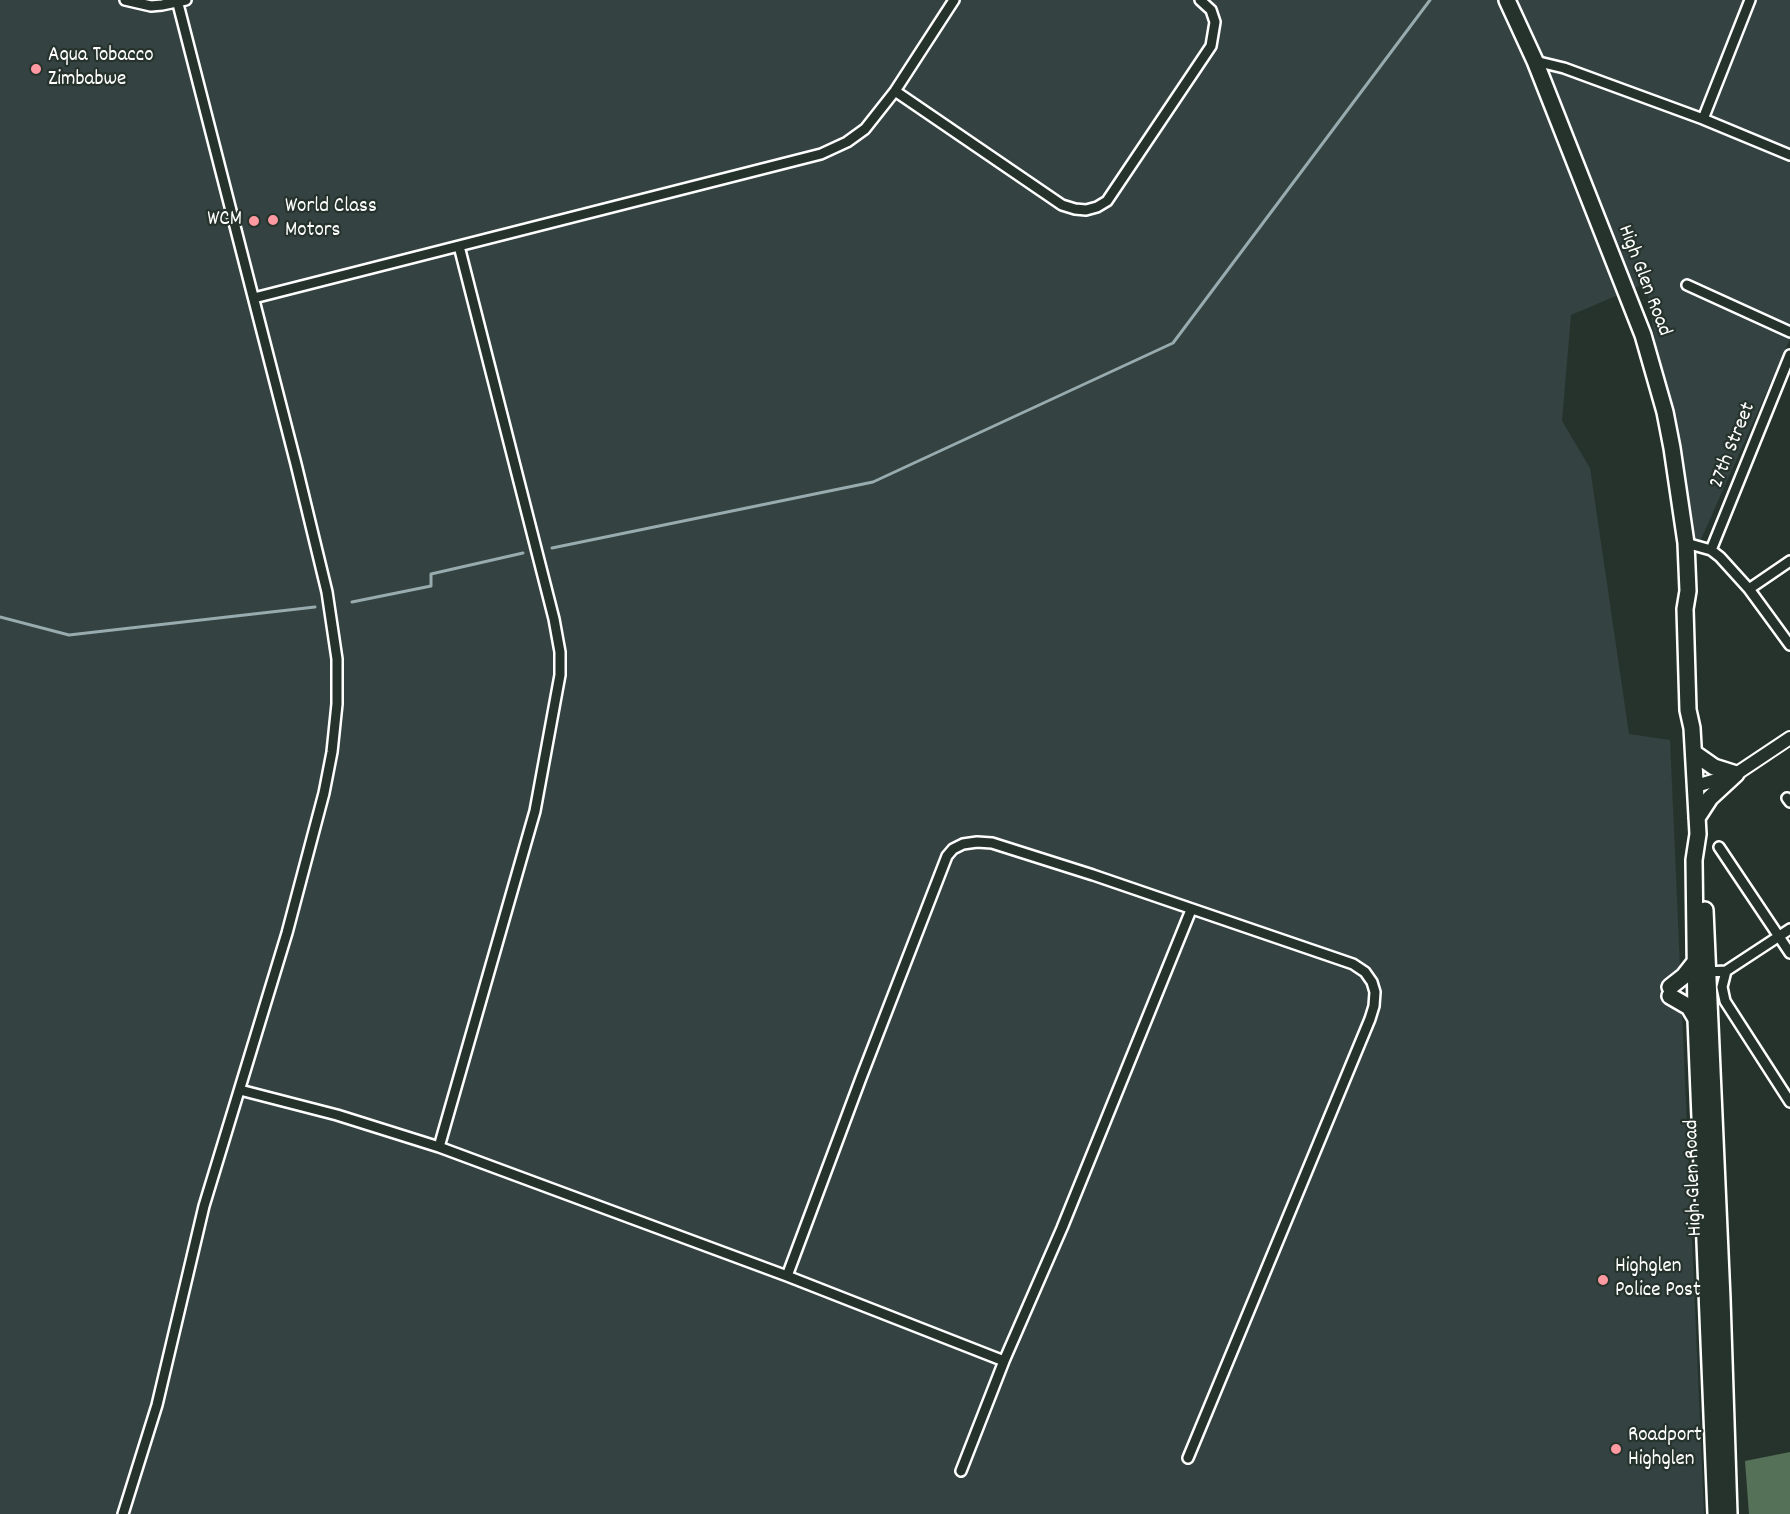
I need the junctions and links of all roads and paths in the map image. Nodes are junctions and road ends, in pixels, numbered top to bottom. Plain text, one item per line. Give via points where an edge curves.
1 (125, 0) edge
2 (954, 0) edge
3 (1200, 0) edge
4 (1507, 0) edge
5 (1750, 0) edge
6 (180, 1) edge
7 (1535, 61) junction
8 (895, 91) junction
9 (1703, 119) junction
10 (1790, 155) edge
11 (459, 246) junction
12 (1687, 285) dead end
13 (254, 298) junction
14 (1790, 332) edge
15 (1790, 355) edge
16 (1686, 543) junction
17 (1711, 550) junction
18 (1790, 561) edge
19 (1749, 590) junction
20 (1790, 645) edge
21 (1790, 738) edge
22 (1694, 753) junction
23 (1736, 774) junction
24 (1695, 786) junction
25 (1697, 818) junction
26 (1719, 847) dead end
27 (1191, 910) junction
28 (1790, 929) edge
29 (1778, 937) junction
30 (1790, 953) edge
31 (1701, 967) junction
32 (1726, 971) junction
33 (1696, 1019) junction
34 (240, 1090) junction
35 (1790, 1102) edge
36 (439, 1147) junction
37 (788, 1275) junction
38 (1004, 1361) junction
39 (1188, 1458) dead end
40 (961, 1471) dead end
41 (123, 1514) edge
42 (1716, 1514) edge
43 (1728, 1514) edge

1 - 6 street via 151,6
2 - 8 street
3 - 8 street via 1211,10 1215,22 1211,46 1107,201 1097,207 1086,210 1062,205
4 - 7 main road, High Glen Road
5 - 9 street
6 - 13 street
7 - 9 street
7 - 16 main road, High Glen Road via 1643,335 1672,448
8 - 11 street via 865,129 821,154
9 - 10 street
11 - 13 street
11 - 36 street via 554,619 560,675 532,822
12 - 14 street
13 - 34 street via 327,592 337,659 337,704 324,794
15 - 17 street, 27th Street
16 - 17 street
16 - 22 main road, High Glen Road via 1688,591 1684,609 1688,710
17 - 19 street
18 - 19 street
19 - 20 street
21 - 23 street
22 - 23 main road via 1714,767
22 - 24 main road, High Glen Road
23 - 24 street
23 - 25 main road via 1708,800
24 - 25 main road, High Glen Road
25 - 31 main road, High Glen Road via 1703,861
26 - 29 street
27 - 37 street via 992,843 970,843 953,849 864,1068
27 - 38 street
27 - 39 street via 1353,964 1365,972 1375,992 1370,1020
28 - 29 street
29 - 30 street
29 - 32 street
31 - 32 street
31 - 33 main road, High Glen Road
31 - 33 main road via 1684,976 1670,992
31 - 43 main road, High Glen Road via 1721,1287
32 - 35 street via 1722,987 1725,1001
33 - 42 main road, High Glen Road
34 - 36 street
34 - 41 street via 204,1206 157,1406
36 - 37 street
37 - 38 street
38 - 40 street

